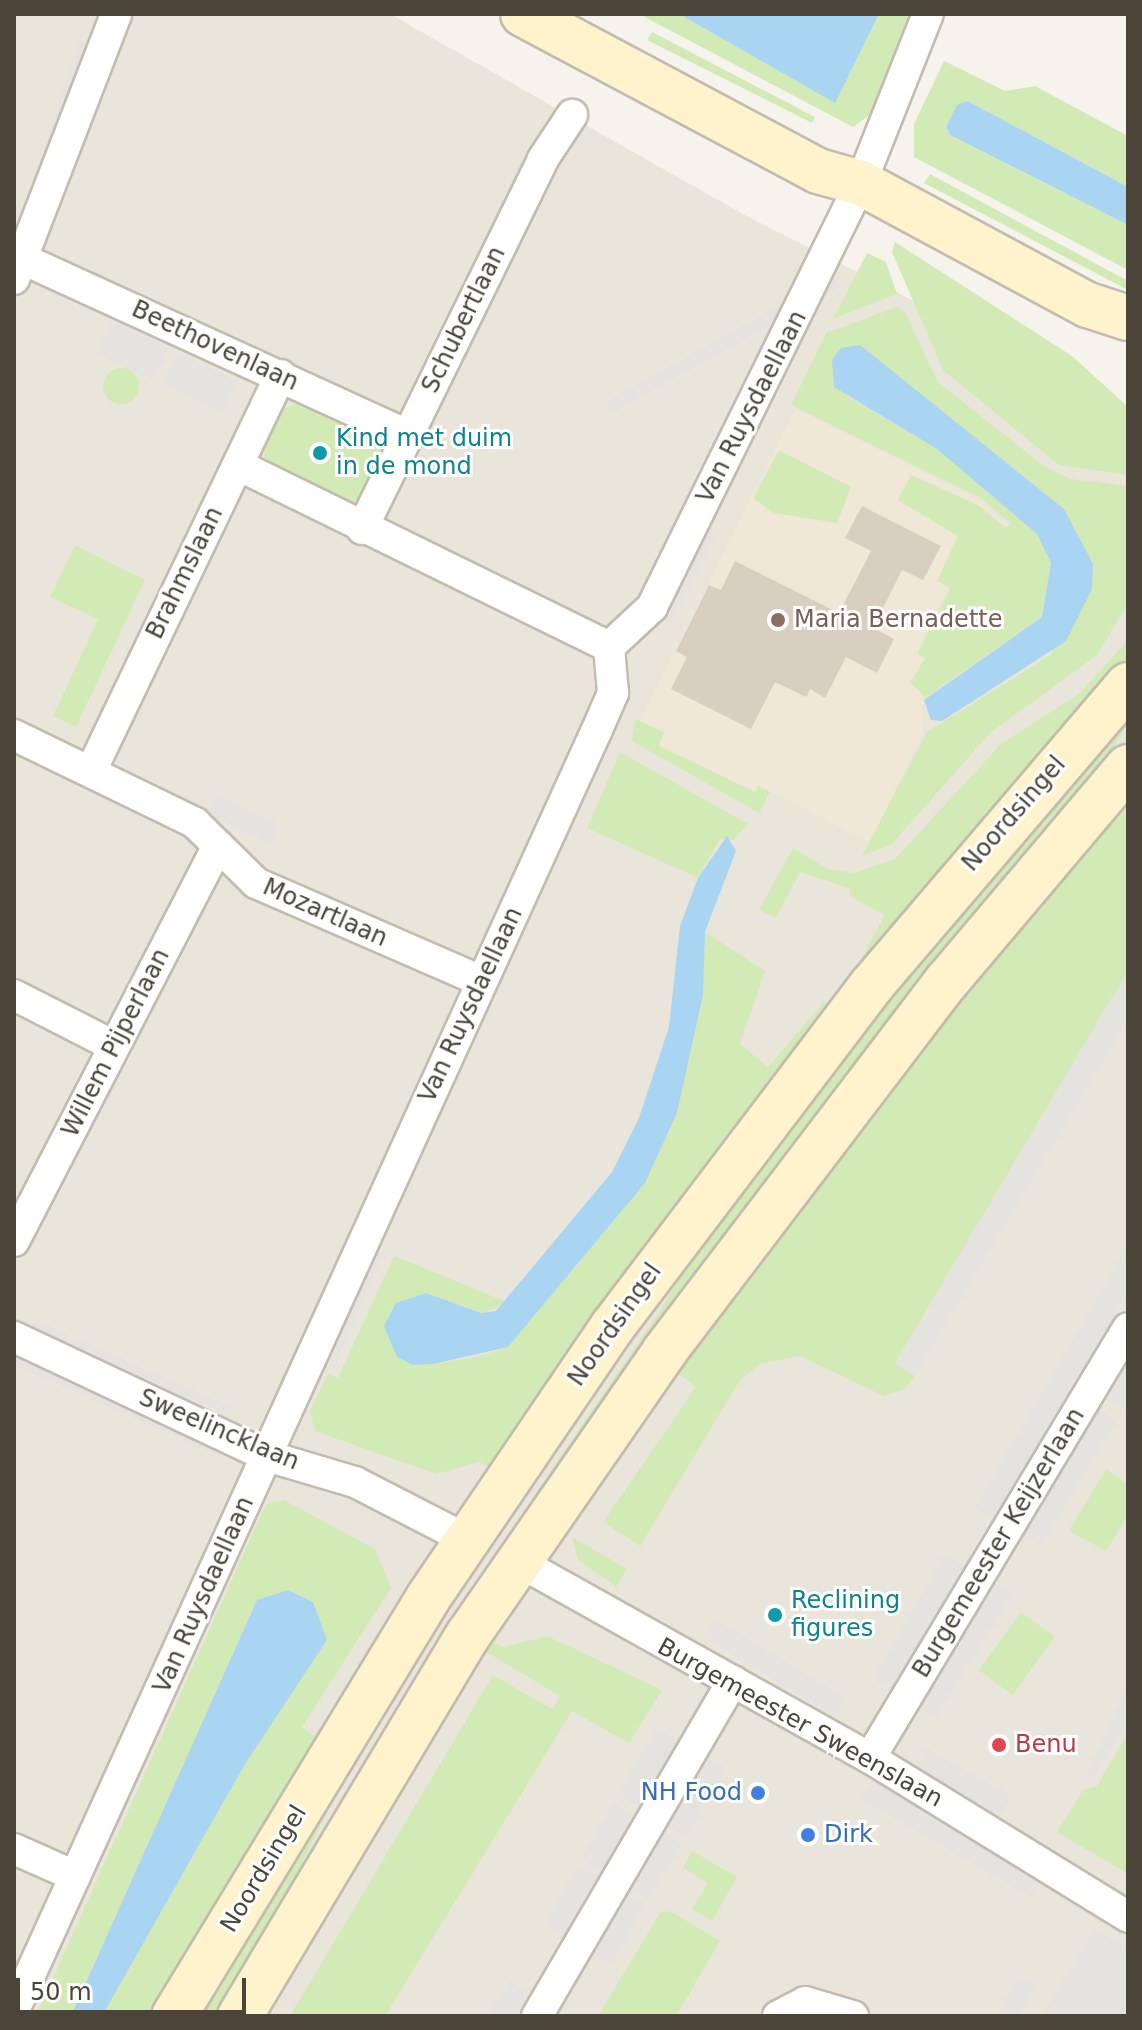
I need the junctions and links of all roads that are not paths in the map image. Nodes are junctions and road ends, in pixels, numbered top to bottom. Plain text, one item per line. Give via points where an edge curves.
1 (116, 14) edge
2 (523, 14) edge
3 (567, 14) edge
4 (928, 14) edge
5 (572, 115) dead end
6 (853, 201) junction
7 (17, 264) edge
8 (1108, 312) edge
9 (1128, 350) edge
10 (281, 375) junction
11 (408, 435) junction
12 (238, 465) junction
13 (362, 529) junction
14 (609, 647) junction
15 (1128, 685) edge
16 (14, 735) edge
17 (1128, 767) edge
18 (91, 771) junction
19 (218, 846) junction
20 (481, 981) junction
21 (14, 995) edge
22 (114, 1046) junction
23 (14, 1241) edge
24 (1128, 1328) edge
25 (14, 1337) edge
26 (267, 1456) junction
27 (468, 1540) junction
28 (519, 1562) junction
29 (733, 1681) junction
30 (870, 1758) junction
31 (14, 1849) edge
32 (75, 1876) junction
33 (1128, 1917) edge
34 (14, 2010) edge
35 (174, 2016) edge
36 (240, 2016) edge
37 (537, 2016) edge
38 (778, 2016) edge
39 (853, 2016) edge

1 - 7 street
2 - 6 main road via 818,171
3 - 6 main road via 830,149 851,164
4 - 6 street, Van Ruysdaellaan
5 - 11 street, Schubertlaan via 543,159
6 - 8 main road
6 - 14 street, Van Ruysdaellaan via 652,607
7 - 10 street, Beethovenlaan
8 - 9 main road
10 - 11 street, Beethovenlaan
10 - 12 street, Brahmslaan
11 - 13 street, Schubertlaan
12 - 13 street
12 - 18 street, Brahmslaan
13 - 14 street
14 - 20 street, Van Ruysdaellaan via 613,693
15 - 27 main road, Noordsingel via 965,871 781,1102 613,1326
16 - 18 street, Mozartlaan
17 - 28 main road via 781,1190
18 - 19 street, Mozartlaan via 195,823
19 - 20 street, Mozartlaan via 256,883
19 - 22 street, Willem Pijperlaan
20 - 26 street, Van Ruysdaellaan
21 - 22 street
22 - 23 street, Willem Pijperlaan
24 - 30 street, Burgemeester Keijzerlaan
25 - 26 street, Sweelincklaan
26 - 27 street, Sweelincklaan via 355,1482
26 - 32 street, Van Ruysdaellaan
27 - 28 main road, Burgemeester Sweenslaan
27 - 35 main road, Noordsingel
28 - 29 street, Burgemeester Sweenslaan via 614,1620
28 - 36 main road via 469,1634
29 - 30 street, Burgemeester Sweenslaan
29 - 37 street
30 - 33 street, Burgemeester Sweenslaan
31 - 32 street
32 - 34 street, Van Ruysdaellaan
38 - 39 street via 805,2002

